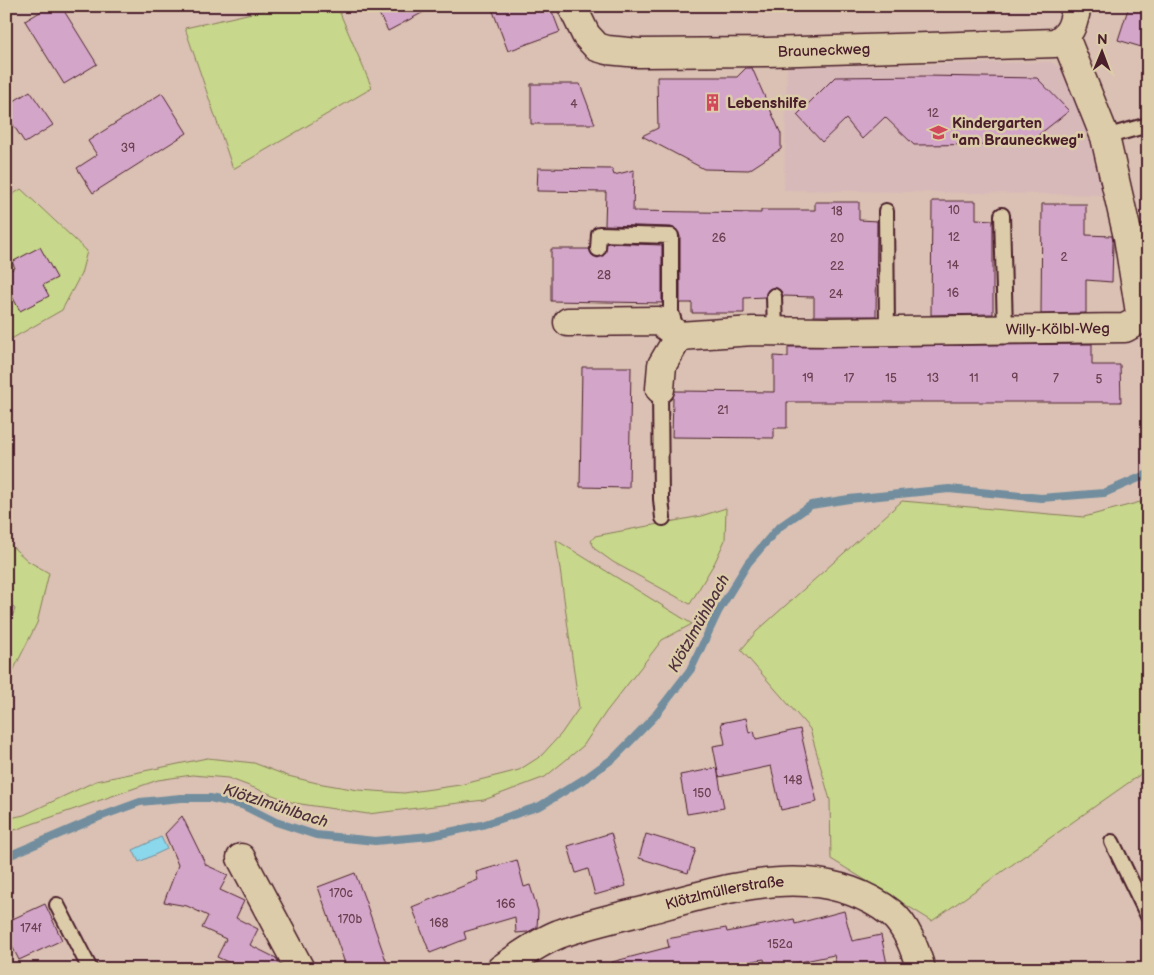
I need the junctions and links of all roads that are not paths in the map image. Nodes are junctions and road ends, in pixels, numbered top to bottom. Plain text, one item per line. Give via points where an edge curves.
1 (572, 6) edge
2 (1077, 6) edge
3 (1065, 37) junction
4 (1148, 126) edge
5 (1105, 137) junction
6 (886, 211) dead end
7 (1002, 215) dead end
8 (1138, 235) edge
9 (598, 249) dead end
10 (774, 296) dead end
11 (568, 322) dead end
12 (1005, 329) junction
13 (887, 331) junction
14 (775, 332) junction
15 (678, 336) junction
16 (660, 389) joint
17 (663, 518) dead end
18 (1112, 842) dead end
19 (241, 858) dead end
20 (57, 905) dead end
21 (1148, 916) edge
22 (90, 969) edge
23 (300, 969) edge
24 (500, 969) edge
25 (921, 969) edge

1 - 3 street, Brauneckweg via 586,35 597,47 639,54 1041,44 1055,43
2 - 3 street
3 - 5 street, Willy-Kölbl-Weg
4 - 5 lane
5 - 8 street, Willy-Kölbl-Weg
6 - 13 lane
7 - 12 lane
8 - 12 street, Willy-Kölbl-Weg via 1141,319 1125,328
9 - 15 lane via 599,234 671,236 670,312
10 - 14 lane
11 - 15 street via 659,322
12 - 13 street, Willy-Kölbl-Weg
13 - 14 street, Willy-Kölbl-Weg
14 - 15 street, Willy-Kölbl-Weg
15 - 16 street via 662,365
16 - 17 lane
18 - 21 lane
19 - 23 street
20 - 22 lane
24 - 25 street, Klötzlmüllerstraße via 558,935 620,916 717,891 806,882 834,886 864,897 892,914 908,934

